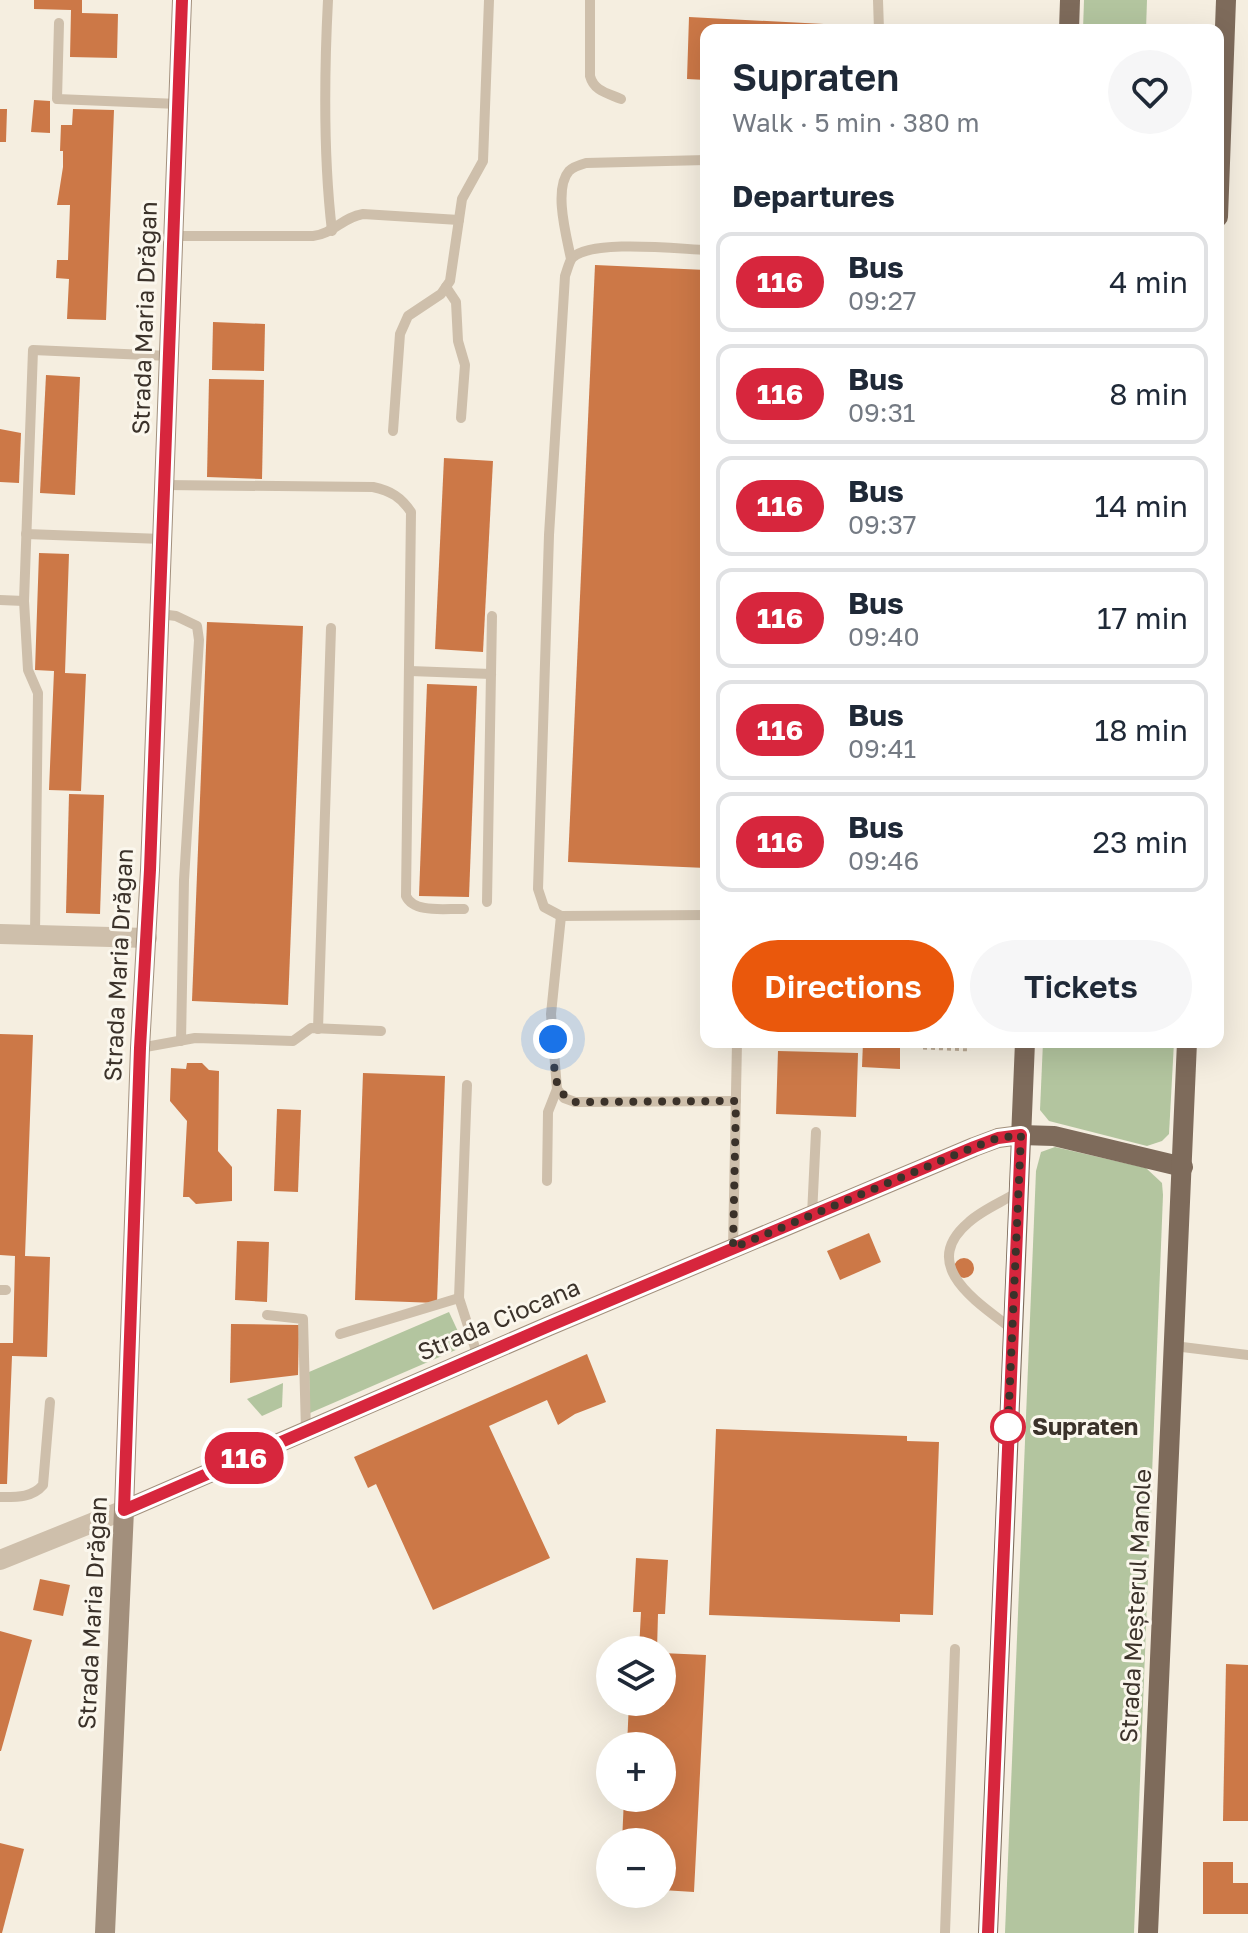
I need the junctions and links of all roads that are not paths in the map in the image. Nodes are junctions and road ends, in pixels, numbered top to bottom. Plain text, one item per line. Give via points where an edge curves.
1 (182, 0) edge
2 (328, 0) edge
3 (489, 0) edge
4 (590, 0) edge
5 (878, 0) edge
6 (1070, 0) edge
7 (1226, 0) edge
8 (59, 23) dead end
9 (879, 24) edge
10 (1069, 24) edge
11 (1224, 54) edge
12 (621, 99) dead end
13 (178, 104) junction
14 (700, 160) edge
15 (459, 220) junction
16 (332, 231) junction
17 (174, 236) junction
18 (700, 250) edge
19 (571, 259) junction
20 (446, 287) junction
21 (169, 356) junction
22 (461, 418) dead end
23 (393, 431) dead end
24 (164, 485) junction
25 (26, 534) junction
26 (162, 539) junction
27 (0, 600) edge
28 (24, 601) junction
29 (160, 614) junction
30 (492, 616) dead end
31 (331, 628) dead end
32 (410, 671) junction
33 (491, 674) junction
34 (487, 902) dead end
35 (464, 909) dead end
36 (700, 915) edge
37 (561, 916) junction
38 (0, 934) edge
39 (35, 934) junction
40 (147, 938) junction
41 (318, 1029) junction
42 (381, 1031) dead end
43 (181, 1041) junction
44 (140, 1048) junction
45 (737, 1048) edge
46 (1025, 1048) edge
47 (1187, 1048) edge
48 (467, 1085) dead end
49 (557, 1089) junction
50 (736, 1101) junction
51 (816, 1132) dead end
52 (1021, 1135) junction
53 (1183, 1167) junction
54 (547, 1181) dead end
55 (1018, 1192) junction
56 (812, 1215) junction
57 (733, 1248) junction
58 (459, 1298) junction
59 (267, 1315) dead end
60 (1012, 1329) junction
61 (340, 1334) dead end
62 (1174, 1346) junction
63 (1248, 1355) edge
64 (478, 1357) junction
65 (50, 1402) dead end
66 (306, 1431) junction
67 (0, 1497) edge
68 (124, 1510) junction
69 (0, 1560) edge
70 (955, 1649) dead end
71 (105, 1933) edge
72 (945, 1933) edge
73 (988, 1933) edge
74 (1148, 1933) edge

1 - 13 main road, Strada Maria Drăgan
2 - 16 lane via 325,85
3 - 15 lane via 483,161 467,186
4 - 12 lane via 592,85
5 - 9 lane
6 - 10 main road
7 - 11 main road
8 - 13 lane via 57,99
13 - 17 main road, Strada Maria Drăgan
14 - 19 lane via 586,163 571,168 561,200
15 - 16 lane via 363,214
15 - 20 lane via 454,267
16 - 17 lane via 313,236
17 - 21 main road, Strada Maria Drăgan
18 - 19 lane via 607,247
19 - 37 lane via 565,276 550,520 538,889 544,907
20 - 22 lane via 456,302 465,365
20 - 23 lane via 408,316 400,334
21 - 24 main road, Strada Maria Drăgan
21 - 25 lane via 33,350
24 - 26 main road, Strada Maria Drăgan
24 - 32 lane via 373,487 403,500 411,512
25 - 26 lane
25 - 28 lane
26 - 29 main road, Strada Maria Drăgan
27 - 28 lane
28 - 39 lane via 28,670 38,693
29 - 40 main road, Strada Maria Drăgan
29 - 43 lane via 197,626 199,640 184,880
30 - 33 lane
31 - 41 lane
32 - 33 lane
32 - 35 lane via 406,896 416,907
33 - 34 lane
36 - 37 lane
37 - 49 lane via 551,1014
38 - 39 street
39 - 40 street
40 - 44 main road, Strada Maria Drăgan
41 - 42 lane
41 - 43 lane via 293,1041
43 - 44 lane
44 - 68 main road, Strada Maria Drăgan
45 - 50 lane
46 - 52 main road
47 - 53 main road, Strada Meșterul Manole
48 - 58 lane
49 - 50 lane via 575,1102
49 - 54 lane via 548,1112
50 - 57 lane
51 - 56 lane
52 - 53 main road via 1054,1136
52 - 55 main road
52 - 56 main road, Strada Ciocana via 974,1147
53 - 62 main road, Strada Meșterul Manole
55 - 60 main road
55 - 60 lane via 969,1222 955,1237 949,1255 953,1277 965,1293
56 - 57 main road, Strada Ciocana
57 - 64 main road, Strada Ciocana
58 - 61 lane
58 - 64 lane
59 - 66 lane via 303,1319
60 - 73 main road
62 - 63 lane
62 - 74 main road, Strada Meșterul Manole
64 - 66 main road, Strada Ciocana
65 - 67 lane via 43,1485 25,1496
66 - 68 main road, Strada Ciocana
68 - 69 street, Strada Ciocana
68 - 71 main road, Strada Maria Drăgan
70 - 72 lane

